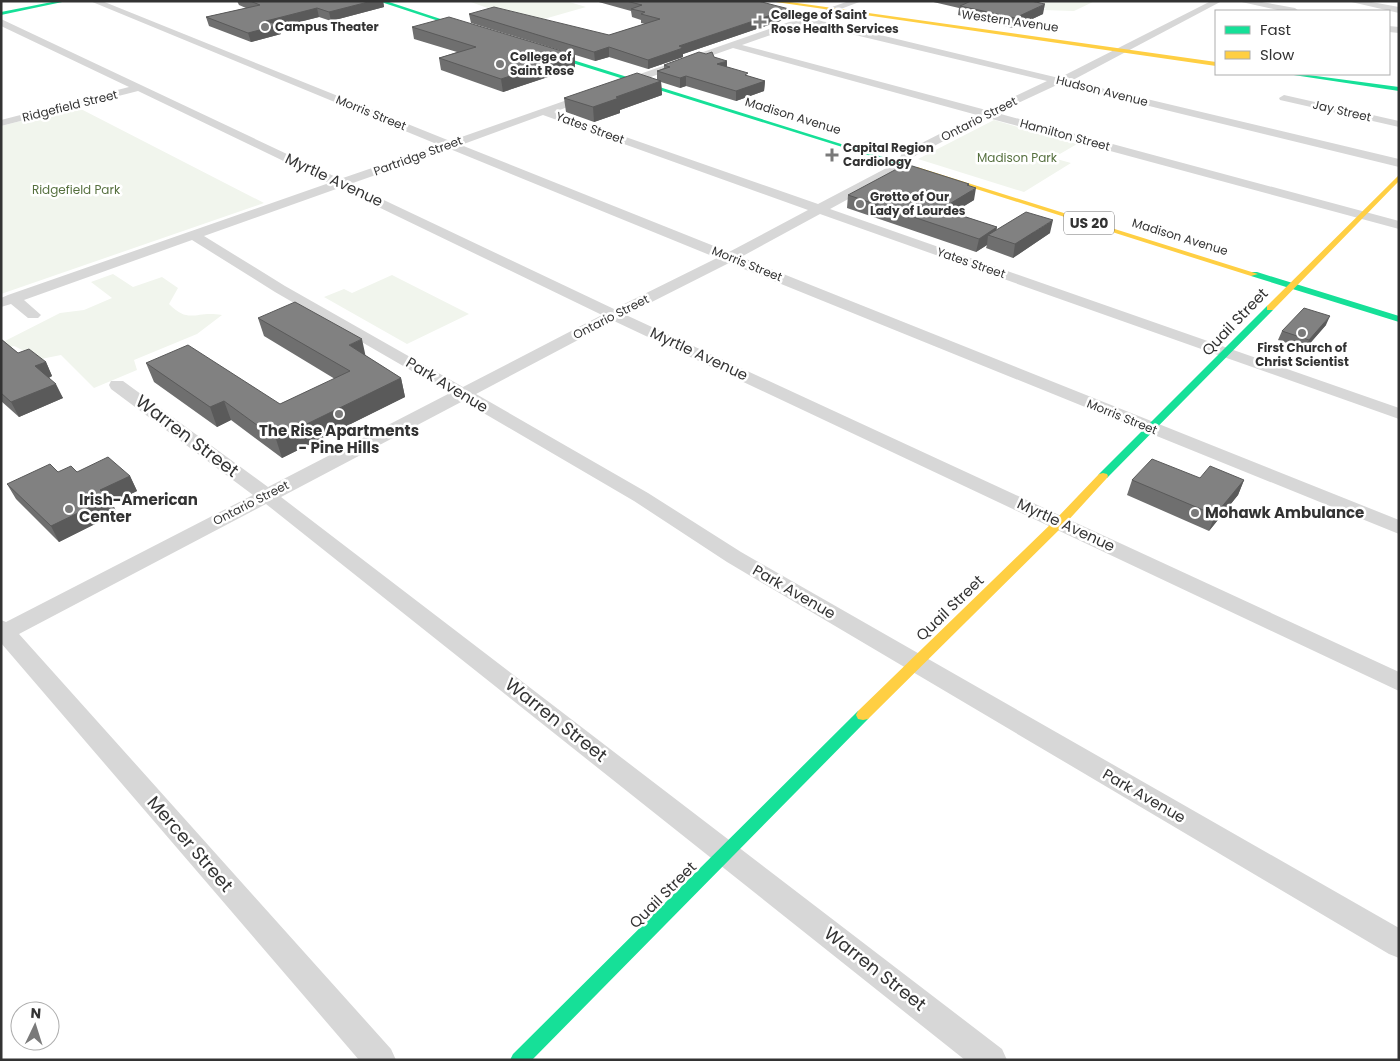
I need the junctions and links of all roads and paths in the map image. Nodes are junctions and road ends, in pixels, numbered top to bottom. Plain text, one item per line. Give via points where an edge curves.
1 (65, 1) edge
2 (94, 1) edge
3 (380, 1) edge
4 (771, 1) edge
5 (858, 1) edge
6 (1218, 1) edge
7 (1241, 1) edge
8 (1351, 1) edge
9 (834, 10) junction
10 (1290, 10) edge
11 (1399, 10) edge
12 (1, 14) edge
13 (805, 20) junction
14 (1, 22) edge
15 (485, 34) edge
16 (732, 45) junction
17 (529, 48) edge
18 (1124, 51) junction
19 (1215, 64) edge
20 (1297, 75) edge
21 (633, 80) junction
22 (1060, 81) junction
23 (139, 88) junction
24 (1399, 89) edge
25 (1284, 98) dead end
26 (544, 112) junction
27 (987, 114) junction
28 (2, 123) edge
29 (1399, 124) edge
30 (450, 145) junction
31 (903, 164) junction
32 (1399, 164) edge
33 (1399, 177) edge
34 (342, 183) junction
35 (820, 210) junction
36 (1360, 214) junction
37 (1399, 225) edge
38 (193, 236) junction
39 (730, 257) junction
40 (1291, 286) junction
41 (7, 301) edge
42 (614, 314) junction
43 (33, 315) dead end
44 (1399, 319) edge
45 (1228, 352) junction
46 (117, 384) dead end
47 (462, 394) junction
48 (1399, 414) edge
49 (1149, 428) junction
50 (266, 495) junction
51 (1060, 522) junction
52 (1399, 528) edge
53 (2, 631) edge
54 (915, 662) junction
55 (1399, 682) edge
56 (726, 853) junction
57 (1399, 944) edge
58 (380, 1060) edge
59 (519, 1060) edge
60 (991, 1060) edge

1 - 12 street
2 - 30 street, Morris Street
3 - 15 street
4 - 9 street, Western Avenue
5 - 9 street, Partridge Street
6 - 18 street, Ontario Street
7 - 10 street
8 - 11 street
9 - 13 street, Partridge Street
9 - 18 street, Western Avenue
13 - 16 street, Partridge Street
13 - 22 street, Hudson Avenue
14 - 23 street, Myrtle Avenue
16 - 21 street, Partridge Street
16 - 27 street, Hamilton Street
17 - 21 street, Madison Avenue / US 20
18 - 19 street, Western Avenue
18 - 22 street, Ontario Street
20 - 24 street
21 - 26 street, Partridge Street
21 - 31 street, Madison Avenue / US 20
22 - 27 street, Ontario Street
22 - 32 street, Hudson Avenue
23 - 28 street, Ridgefield Street
23 - 34 street, Myrtle Avenue
25 - 29 street, Jay Street
26 - 30 street, Partridge Street
26 - 35 street, Yates Street
27 - 31 street, Ontario Street via 906,156
27 - 36 street, Hamilton Street
30 - 34 street, Partridge Street
30 - 39 street, Morris Street
31 - 35 street, Ontario Street
31 - 40 street, Madison Avenue / US 20
33 - 36 street, Quail Street
34 - 38 street, Partridge Street
34 - 42 street, Myrtle Avenue
35 - 39 street, Ontario Street
35 - 45 street, Yates Street
36 - 37 street, Hamilton Street
36 - 40 street, Quail Street
38 - 41 street, Partridge Street
38 - 47 street, Park Avenue
39 - 42 street, Ontario Street
39 - 49 street, Morris Street
40 - 44 street, Madison Avenue / US 20
40 - 45 street, Quail Street
41 - 43 street
42 - 47 street, Ontario Street
42 - 51 street, Myrtle Avenue
45 - 48 street, Yates Street
45 - 49 street, Quail Street
46 - 50 street, Warren Street
47 - 50 street, Ontario Street
47 - 54 street, Park Avenue via 641,498 734,558
49 - 51 street, Quail Street
49 - 52 street, Morris Street
50 - 53 street, Ontario Street
50 - 56 street, Warren Street
51 - 54 street, Quail Street
51 - 55 street, Myrtle Avenue
53 - 58 street, Mercer Street
54 - 56 street, Quail Street
54 - 57 street, Park Avenue
56 - 59 street, Quail Street
56 - 60 street, Warren Street

